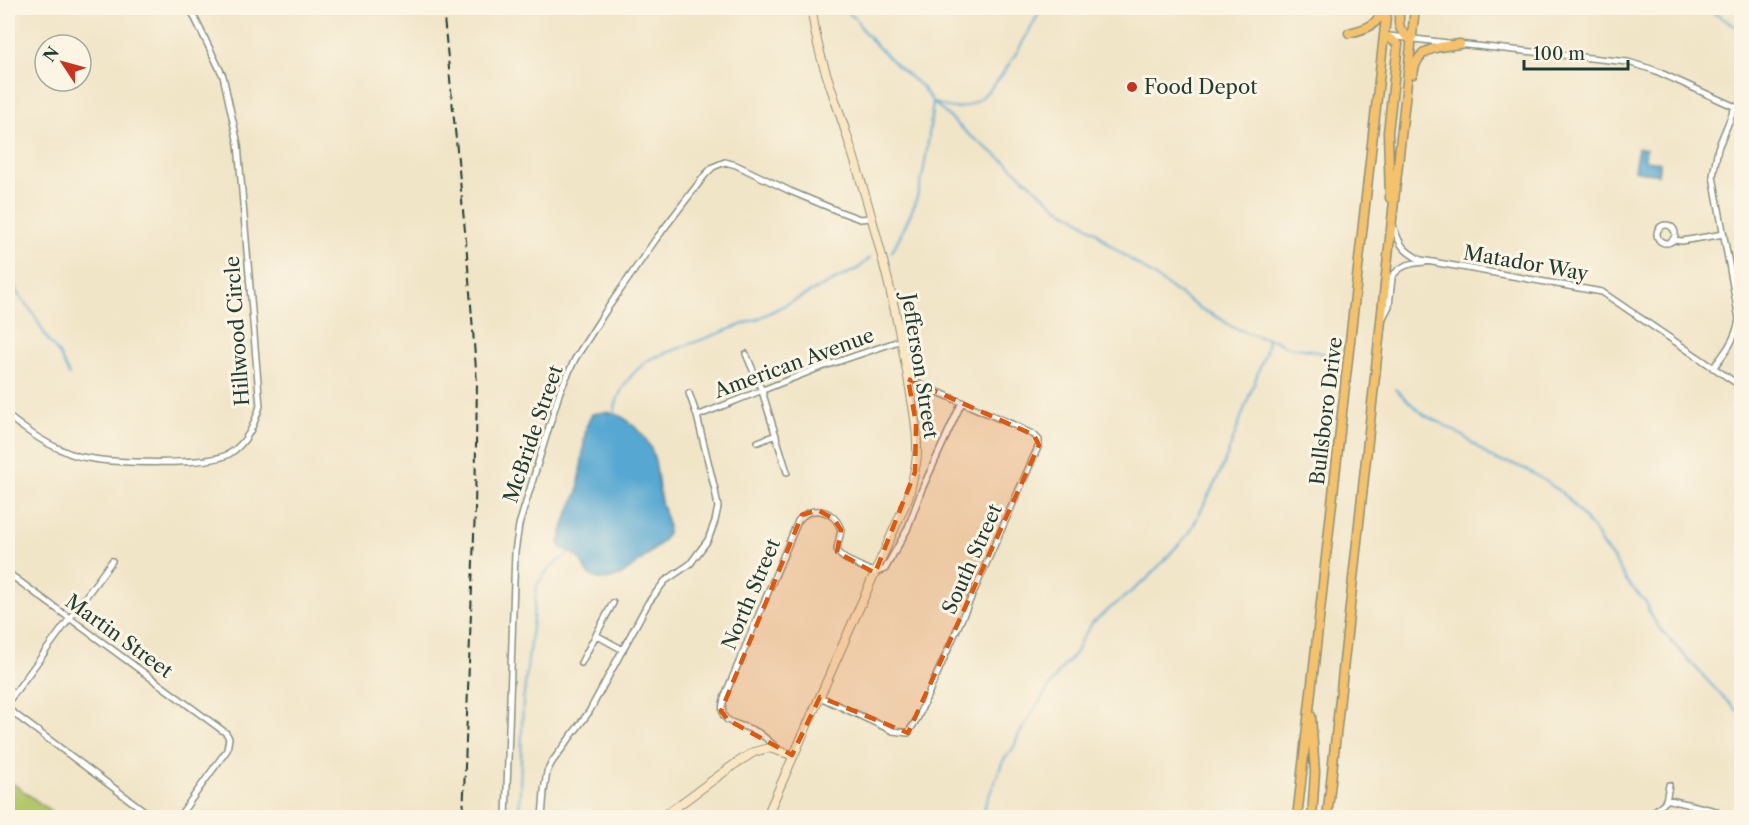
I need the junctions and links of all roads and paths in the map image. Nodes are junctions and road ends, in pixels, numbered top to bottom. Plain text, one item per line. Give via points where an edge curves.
1 (190, 8) edge
2 (812, 8) edge
3 (1382, 8) edge
4 (1387, 8) edge
5 (1400, 8) edge
6 (1415, 8) edge
7 (1348, 33) dead end
8 (1385, 36) junction
9 (1411, 39) junction
10 (1460, 44) junction
11 (1404, 109) junction
12 (1738, 109) edge
13 (871, 218) junction
14 (1391, 223) junction
15 (1724, 234) junction
16 (1673, 240) dead end
17 (1436, 262) junction
18 (1380, 323) junction
19 (902, 340) junction
20 (746, 354) dead end
21 (1713, 368) junction
22 (908, 379) junction
23 (1742, 387) edge
24 (762, 391) junction
25 (689, 393) dead end
26 (962, 402) junction
27 (8, 416) edge
28 (697, 416) junction
29 (776, 435) junction
30 (758, 442) dead end
31 (787, 472) dead end
32 (112, 561) dead end
33 (8, 573) edge
34 (874, 573) junction
35 (613, 603) dead end
36 (70, 619) junction
37 (596, 635) junction
38 (623, 650) junction
39 (581, 663) dead end
40 (820, 697) junction
41 (1310, 697) junction
42 (8, 702) edge
43 (8, 709) edge
44 (779, 750) junction
45 (792, 755) junction
46 (1669, 785) dead end
47 (1666, 799) junction
48 (154, 818) edge
49 (178, 818) edge
50 (506, 818) edge
51 (542, 818) edge
52 (661, 818) edge
53 (766, 818) edge
54 (1296, 818) edge
55 (1312, 818) edge
56 (1327, 818) edge
57 (1647, 818) edge
58 (1720, 818) edge

1 - 27 street, Hillwood Circle via 223,76 238,144 260,406 254,424 243,443 214,460 112,461 62,450
2 - 13 street, Jefferson Street via 818,43
3 - 7 main road via 1373,25
4 - 8 main road, Bullsboro Drive
5 - 9 main road via 1398,25 1403,35
6 - 9 main road
8 - 9 street
8 - 14 main road via 1398,44 1388,132
8 - 41 main road, Bullsboro Drive
9 - 10 street
9 - 11 main road
10 - 11 main road via 1429,50 1419,58
10 - 12 street via 1628,62
11 - 14 main road
12 - 15 street via 1718,148 1713,176
13 - 19 street, Jefferson Street
13 - 50 street, McBride Street via 860,219 838,211 736,165 725,162 713,167 656,239 575,359 560,391 519,525
14 - 17 street, Matador Way via 1402,247 1421,260
14 - 18 main road
15 - 16 street
15 - 21 street via 1739,320 1729,348
17 - 18 street via 1410,264 1394,273 1389,306
17 - 21 street, Matador Way via 1602,292
18 - 56 main road
19 - 22 street, Jefferson Street
19 - 24 street, American Avenue
20 - 24 street
21 - 23 street, Matador Way
22 - 26 street, South Street
22 - 34 street, Jefferson Street via 916,423 915,472 908,498
24 - 28 street, American Avenue
24 - 29 street
25 - 28 street
26 - 34 street via 907,530 885,569
26 - 40 street, South Street via 1034,435 1039,445 917,719 908,733 893,730
28 - 38 street via 718,507 715,521 708,540 690,564 657,588
29 - 30 street
29 - 31 street
32 - 36 street
33 - 36 street, Martin Street
34 - 40 street, Jefferson Street
34 - 44 street, North Street via 838,553 841,530 828,514 818,510 802,515 721,711 728,720 759,733
35 - 37 street
36 - 42 street
36 - 49 street, Martin Street via 229,738 227,750
37 - 38 street
37 - 39 street
38 - 51 street via 589,712 547,772
40 - 45 street, Jefferson Street
41 - 54 main road, Bullsboro Drive
41 - 55 main road via 1315,771
43 - 48 street
44 - 45 street
44 - 52 street via 754,752
45 - 53 street, Jefferson Street
46 - 47 street
47 - 57 street
47 - 58 street via 1716,811

